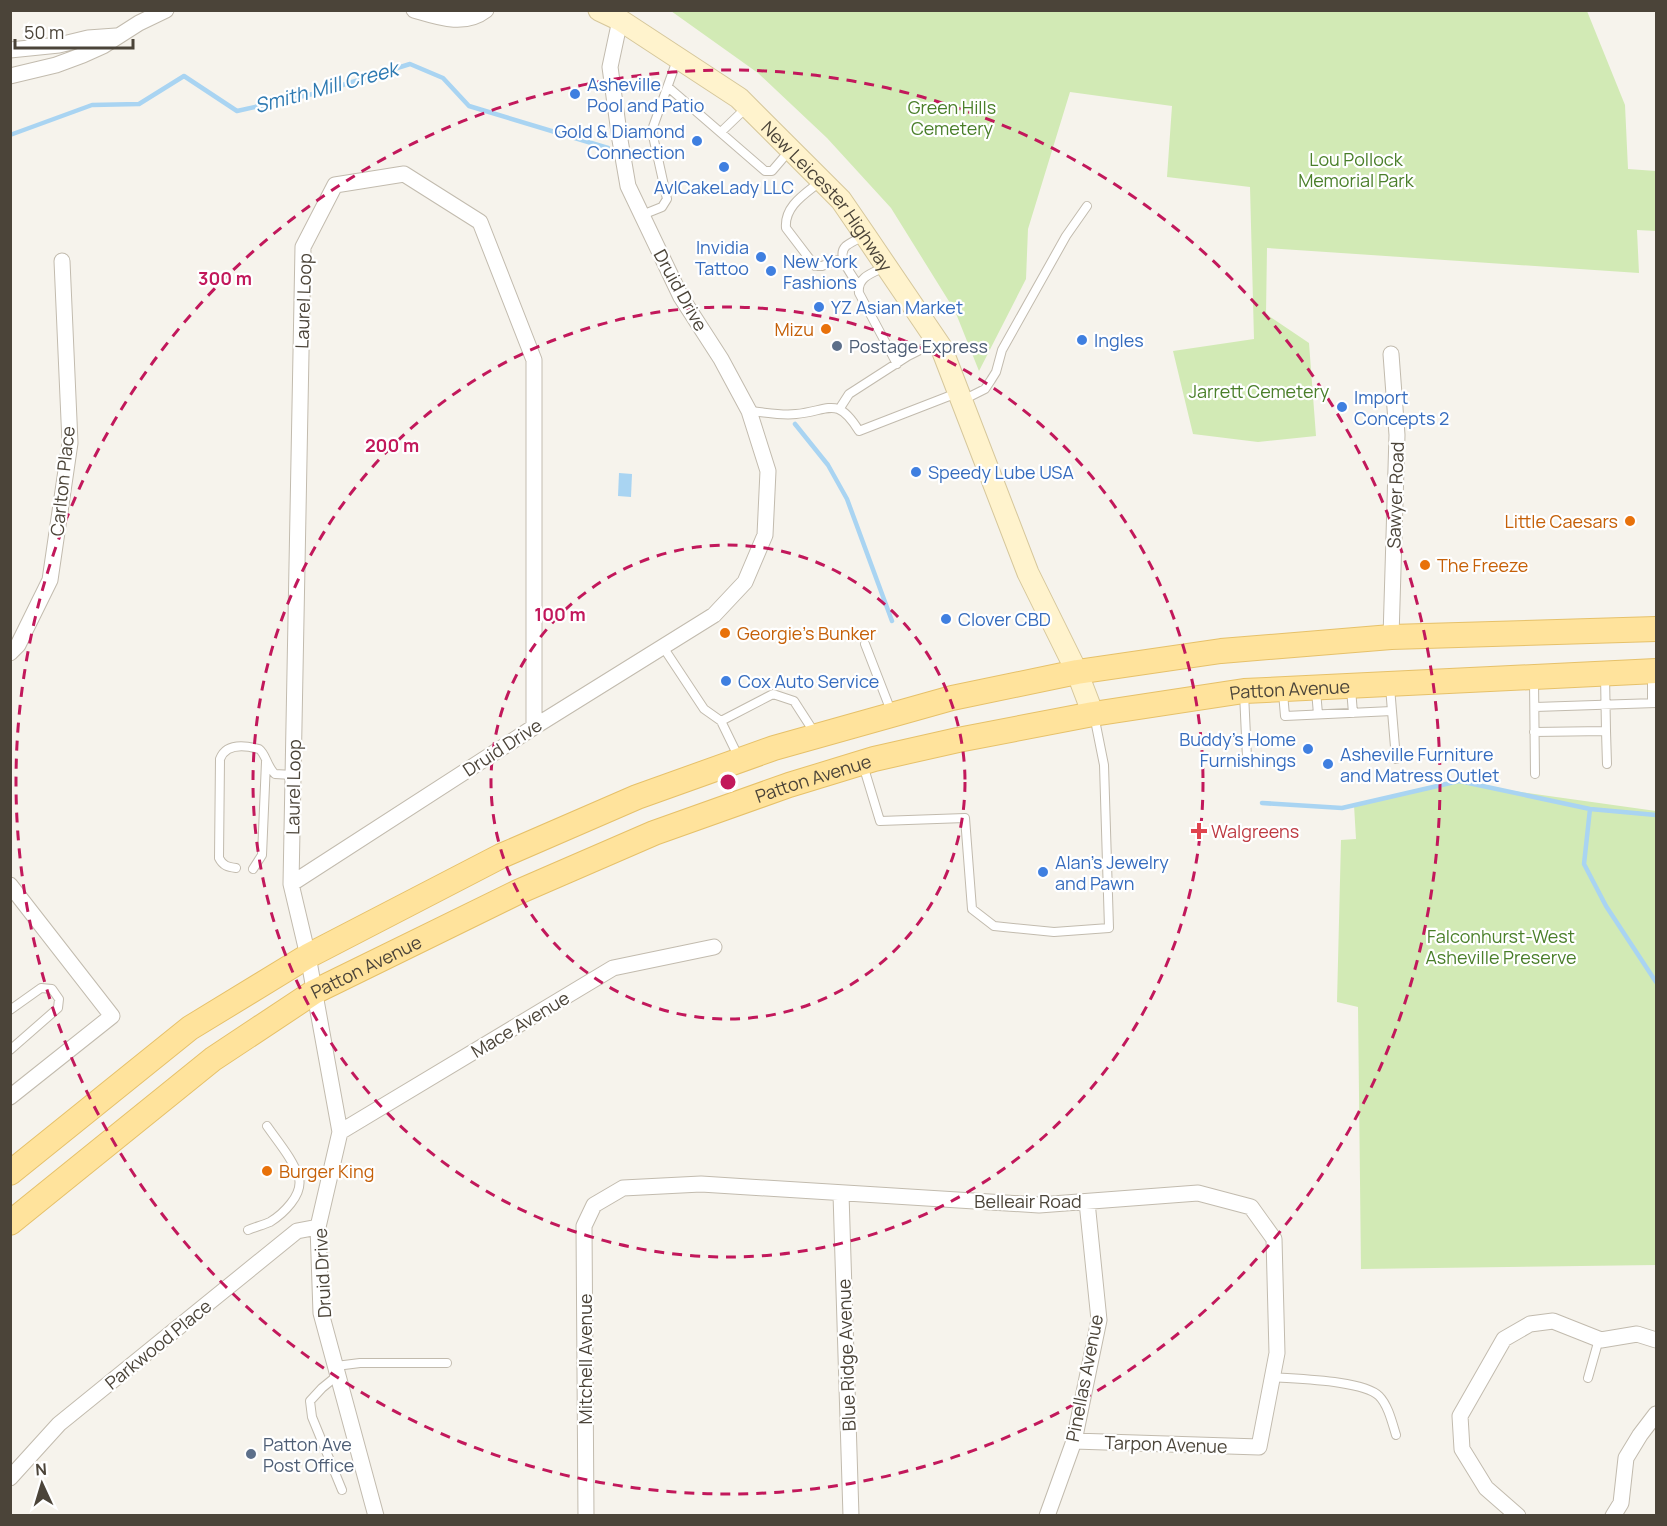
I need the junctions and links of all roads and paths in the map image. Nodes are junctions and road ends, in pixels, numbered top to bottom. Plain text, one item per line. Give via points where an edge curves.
1 (165, 10) edge
2 (414, 10) edge
3 (486, 10) edge
4 (599, 10) edge
5 (620, 20) junction
6 (119, 36) junction
7 (10, 51) edge
8 (678, 58) junction
9 (10, 76) edge
10 (668, 87) junction
11 (748, 107) junction
12 (721, 132) junction
13 (791, 150) junction
14 (822, 181) junction
15 (1087, 206) dead end
16 (642, 215) junction
17 (865, 235) junction
18 (843, 258) junction
19 (62, 261) dead end
20 (886, 267) junction
21 (858, 285) junction
22 (937, 341) junction
23 (1391, 354) dead end
24 (897, 364) junction
25 (960, 396) junction
26 (840, 408) junction
27 (748, 411) junction
28 (1656, 629) edge
29 (1390, 637) junction
30 (864, 644) dead end
31 (663, 647) junction
32 (10, 654) edge
33 (1654, 671) edge
34 (1077, 672) junction
35 (1605, 673) junction
36 (1534, 676) junction
37 (1390, 682) junction
38 (1351, 685) junction
39 (1316, 687) junction
40 (1283, 688) junction
41 (1244, 691) junction
42 (1654, 703) edge
43 (1606, 705) junction
44 (1535, 707) junction
45 (1392, 711) junction
46 (1353, 713) junction
47 (1094, 714) junction
48 (1318, 714) junction
49 (892, 715) junction
50 (722, 721) junction
51 (534, 727) junction
52 (1606, 731) junction
53 (1534, 732) junction
54 (816, 736) junction
55 (1247, 758) dead end
56 (1396, 759) dead end
57 (740, 760) junction
58 (266, 762) junction
59 (862, 763) junction
60 (1607, 764) dead end
61 (1534, 774) dead end
62 (293, 775) junction
63 (236, 868) dead end
64 (252, 869) dead end
65 (291, 884) junction
66 (10, 885) edge
67 (714, 947) dead end
68 (308, 956) junction
69 (314, 992) junction
70 (10, 1010) edge
71 (10, 1050) edge
72 (10, 1097) edge
73 (267, 1126) dead end
74 (340, 1132) junction
75 (10, 1173) edge
76 (841, 1194) junction
77 (1087, 1202) junction
78 (594, 1205) joint
79 (10, 1223) edge
80 (318, 1227) junction
81 (248, 1230) dead end
82 (1599, 1339) junction
83 (1656, 1340) edge
84 (447, 1363) dead end
85 (337, 1370) junction
86 (1272, 1377) junction
87 (1588, 1378) dead end
88 (1656, 1414) edge
89 (1396, 1435) dead end
90 (1074, 1442) junction
91 (1259, 1447) joint
92 (10, 1478) edge
93 (342, 1490) dead end
94 (376, 1515) edge
95 (586, 1515) edge
96 (851, 1515) edge
97 (1047, 1515) edge
98 (1518, 1515) edge
99 (1613, 1515) edge

1 - 6 street
2 - 3 street via 448,20 469,19
4 - 5 main road, New Leicester Highway
5 - 8 main road, New Leicester Highway
5 - 16 street, Druid Drive via 610,67 628,186
6 - 7 street
6 - 9 street via 56,65
8 - 10 lane
8 - 11 main road, New Leicester Highway
10 - 12 lane
10 - 16 lane via 653,127 667,199 662,207
11 - 12 lane
11 - 13 main road, New Leicester Highway
12 - 13 lane via 768,172
13 - 14 main road, New Leicester Highway
14 - 17 main road, New Leicester Highway via 841,200
14 - 18 lane via 797,200 787,214 786,228 814,266
15 - 25 lane via 1002,350 991,381 985,389
16 - 27 street, Druid Drive via 681,297 721,359
17 - 18 lane via 846,246
17 - 20 main road, New Leicester Highway
18 - 21 lane
19 - 32 street, Carlton Place via 70,443 51,580
20 - 21 lane via 866,276
20 - 22 main road, New Leicester Highway
21 - 24 lane
22 - 24 lane
22 - 25 main road, New Leicester Highway
23 - 29 street, Sawyer Road via 1397,435
24 - 26 lane via 849,394
25 - 26 lane via 859,431
25 - 34 main road, New Leicester Highway via 1028,573
26 - 27 lane via 795,414
27 - 31 street, Druid Drive via 768,471 765,535 745,582 714,615
28 - 29 main road, Patton Avenue
29 - 34 main road, Patton Avenue via 1221,651
30 - 49 lane
31 - 50 lane via 704,709
31 - 51 street, Druid Drive
33 - 35 main road, Patton Avenue
33 - 42 lane
34 - 47 main road, New Leicester Highway
34 - 49 main road, Patton Avenue
35 - 36 main road, Patton Avenue
35 - 43 lane
36 - 37 main road, Patton Avenue
36 - 44 lane
37 - 38 main road, Patton Avenue
37 - 45 lane
38 - 39 main road, Patton Avenue
38 - 46 lane
39 - 40 main road, Patton Avenue
39 - 48 lane
40 - 41 main road, Patton Avenue
40 - 48 lane via 1285,716
41 - 47 main road, Patton Avenue
41 - 55 lane
42 - 43 lane
43 - 44 lane
43 - 52 lane
44 - 53 lane
45 - 46 lane
45 - 56 lane
46 - 48 lane
47 - 59 main road, Patton Avenue
47 - 59 lane via 1104,765 1109,928 1054,932 994,926 972,909 965,818 880,821
49 - 54 main road, Patton Avenue
50 - 54 lane via 773,694 794,701
50 - 57 lane
51 - 62 street, Laurel Loop via 534,360 480,222 404,174 335,185 303,248
51 - 65 street, Druid Drive
52 - 53 lane
52 - 60 lane
53 - 61 lane
54 - 57 main road, Patton Avenue
57 - 68 main road, Patton Avenue via 637,797 501,856
58 - 62 lane via 275,774
58 - 63 lane via 262,751 252,747 226,748 220,759 219,858 228,867
58 - 64 lane via 262,855
59 - 69 main road, Patton Avenue via 654,833 518,892
62 - 65 street, Laurel Loop
65 - 68 street, Druid Drive
66 - 72 street via 112,1016
67 - 74 street, Mace Avenue via 613,968
68 - 69 street, Druid Drive
68 - 75 main road, Patton Avenue via 190,1028
69 - 74 street, Druid Drive
69 - 79 main road, Patton Avenue via 213,1059
70 - 71 lane via 41,988 52,989 59,999 58,1008
73 - 81 lane via 300,1180 286,1209 269,1222
74 - 80 street, Druid Drive
76 - 77 street, Belleair Road via 1039,1205
76 - 78 street, Belleair Road via 701,1184 623,1188
76 - 96 street, Blue Ridge Avenue
77 - 86 street, Belleair Road via 1198,1193 1251,1207 1274,1239 1277,1353
77 - 90 street, Pinellas Avenue via 1099,1320
78 - 95 street, Mitchell Avenue via 584,1226
80 - 85 street, Druid Drive via 321,1313
80 - 92 street, Parkwood Place via 297,1231 78,1409
82 - 83 street via 1637,1334
82 - 87 lane
82 - 98 street via 1553,1321 1530,1323 1504,1339 1460,1416 1462,1449 1486,1488
84 - 85 lane via 360,1363
85 - 93 lane via 310,1401 312,1417
85 - 94 street, Druid Drive
86 - 89 lane via 1369,1389 1383,1403
86 - 91 street, Belleair Road
88 - 99 street via 1626,1458 1621,1503
90 - 91 street, Tarpon Avenue
90 - 97 street, Pinellas Avenue

